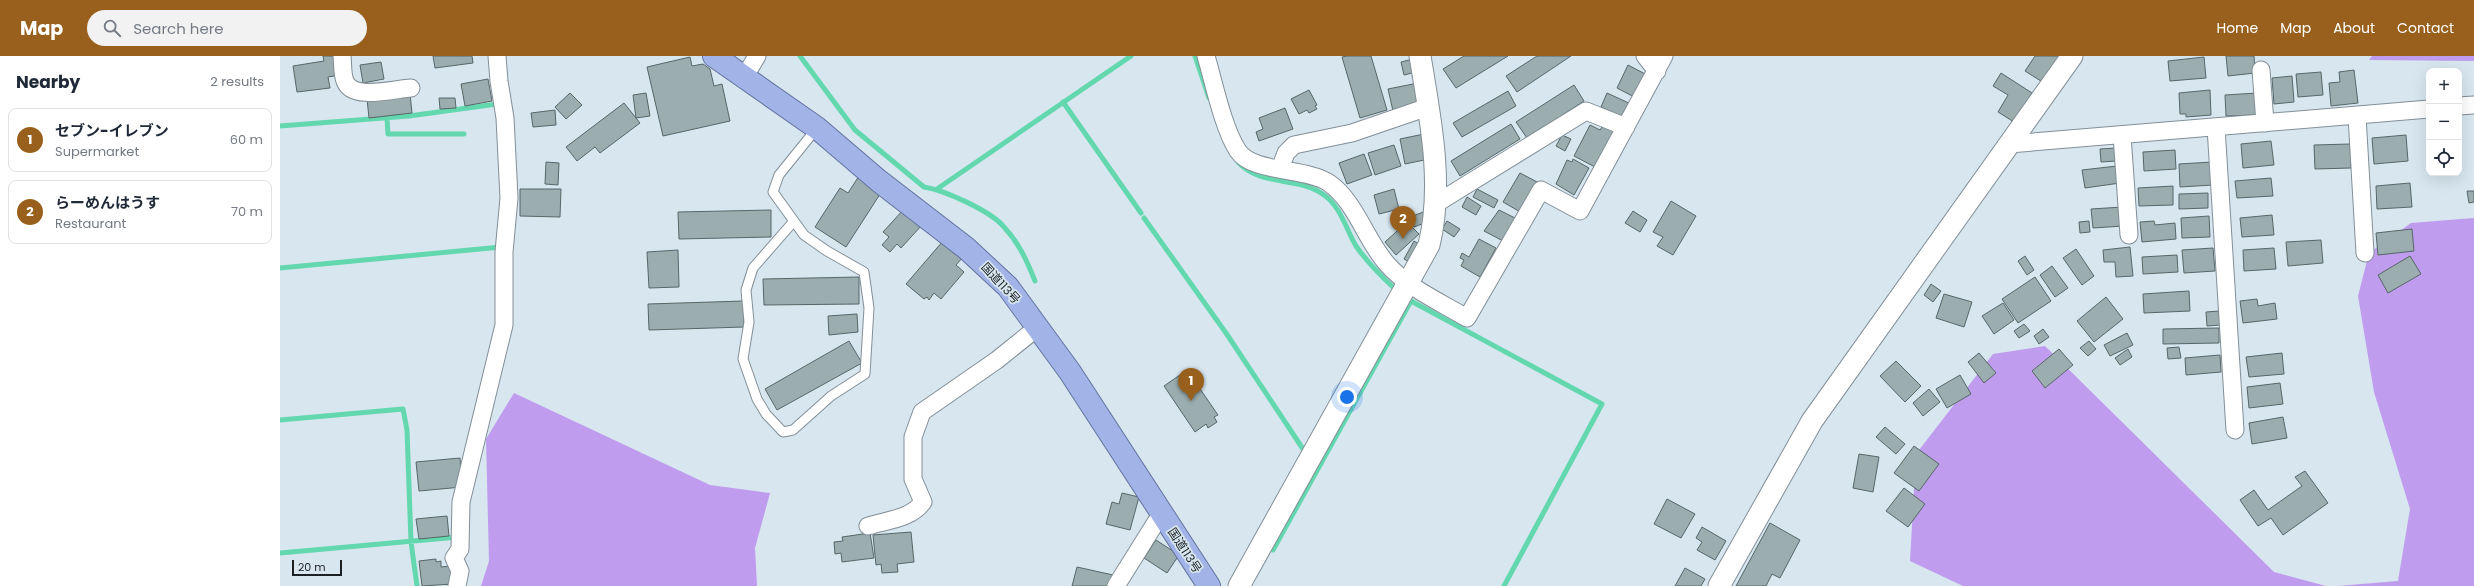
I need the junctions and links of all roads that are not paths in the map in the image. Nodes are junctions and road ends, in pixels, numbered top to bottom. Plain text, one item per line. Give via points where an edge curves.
1 (342, 56) edge
2 (497, 56) edge
3 (714, 56) edge
4 (756, 56) edge
5 (1206, 56) edge
6 (1420, 56) edge
7 (1645, 56) edge
8 (2072, 56) edge
9 (1660, 64) edge
10 (2261, 70) dead end
11 (745, 76) junction
12 (411, 88) dead end
13 (2474, 105) edge
14 (2462, 106) edge
15 (1428, 107) junction
16 (2426, 109) edge
17 (2357, 116) junction
18 (2265, 123) junction
19 (1626, 127) junction
20 (2216, 127) junction
21 (817, 128) junction
22 (2122, 135) junction
23 (2009, 144) junction
24 (1280, 169) junction
25 (1437, 203) junction
26 (794, 221) junction
27 (2129, 235) dead end
28 (2365, 252) dead end
29 (1408, 283) junction
30 (1038, 327) junction
31 (2235, 430) dead end
32 (1161, 514) junction
33 (868, 526) dead end
34 (457, 586) edge
35 (1116, 586) edge
36 (1209, 586) edge
37 (1239, 586) edge
38 (1719, 586) edge

1 - 12 street via 345,81 350,88 359,93
2 - 34 street via 505,118 509,198 504,252 504,325 461,502 460,549 454,558 460,571
3 - 11 highway, 国道113号
4 - 11 street
5 - 24 street via 1239,152 1260,165
6 - 15 street
7 - 9 street
8 - 23 street
9 - 19 street
10 - 18 street
11 - 21 highway, 国道113号
13 - 14 street
15 - 24 street via 1352,133 1294,145 1286,153
15 - 25 street
16 - 17 street
17 - 18 street
17 - 28 street
18 - 20 street
19 - 25 street via 1586,111
19 - 29 street via 1580,211 1541,190 1467,318
20 - 22 street
20 - 31 street
21 - 26 lane via 779,175 774,192
21 - 30 highway, 国道113号 via 879,181 966,248 1008,287
22 - 23 street
22 - 27 street
23 - 38 street via 1812,421
24 - 29 street via 1316,176 1341,192 1386,264
25 - 29 street via 1430,245
26 - 26 lane via 804,234 816,243 864,272 869,308 865,374 831,396 793,430 783,432 766,414 757,399 744,359 749,322 746,290 753,268
29 - 37 street
30 - 32 highway, 国道113号
30 - 33 street via 997,360 922,412 913,437 913,479 923,502 918,510 902,517
32 - 35 street
32 - 36 highway, 国道113号

